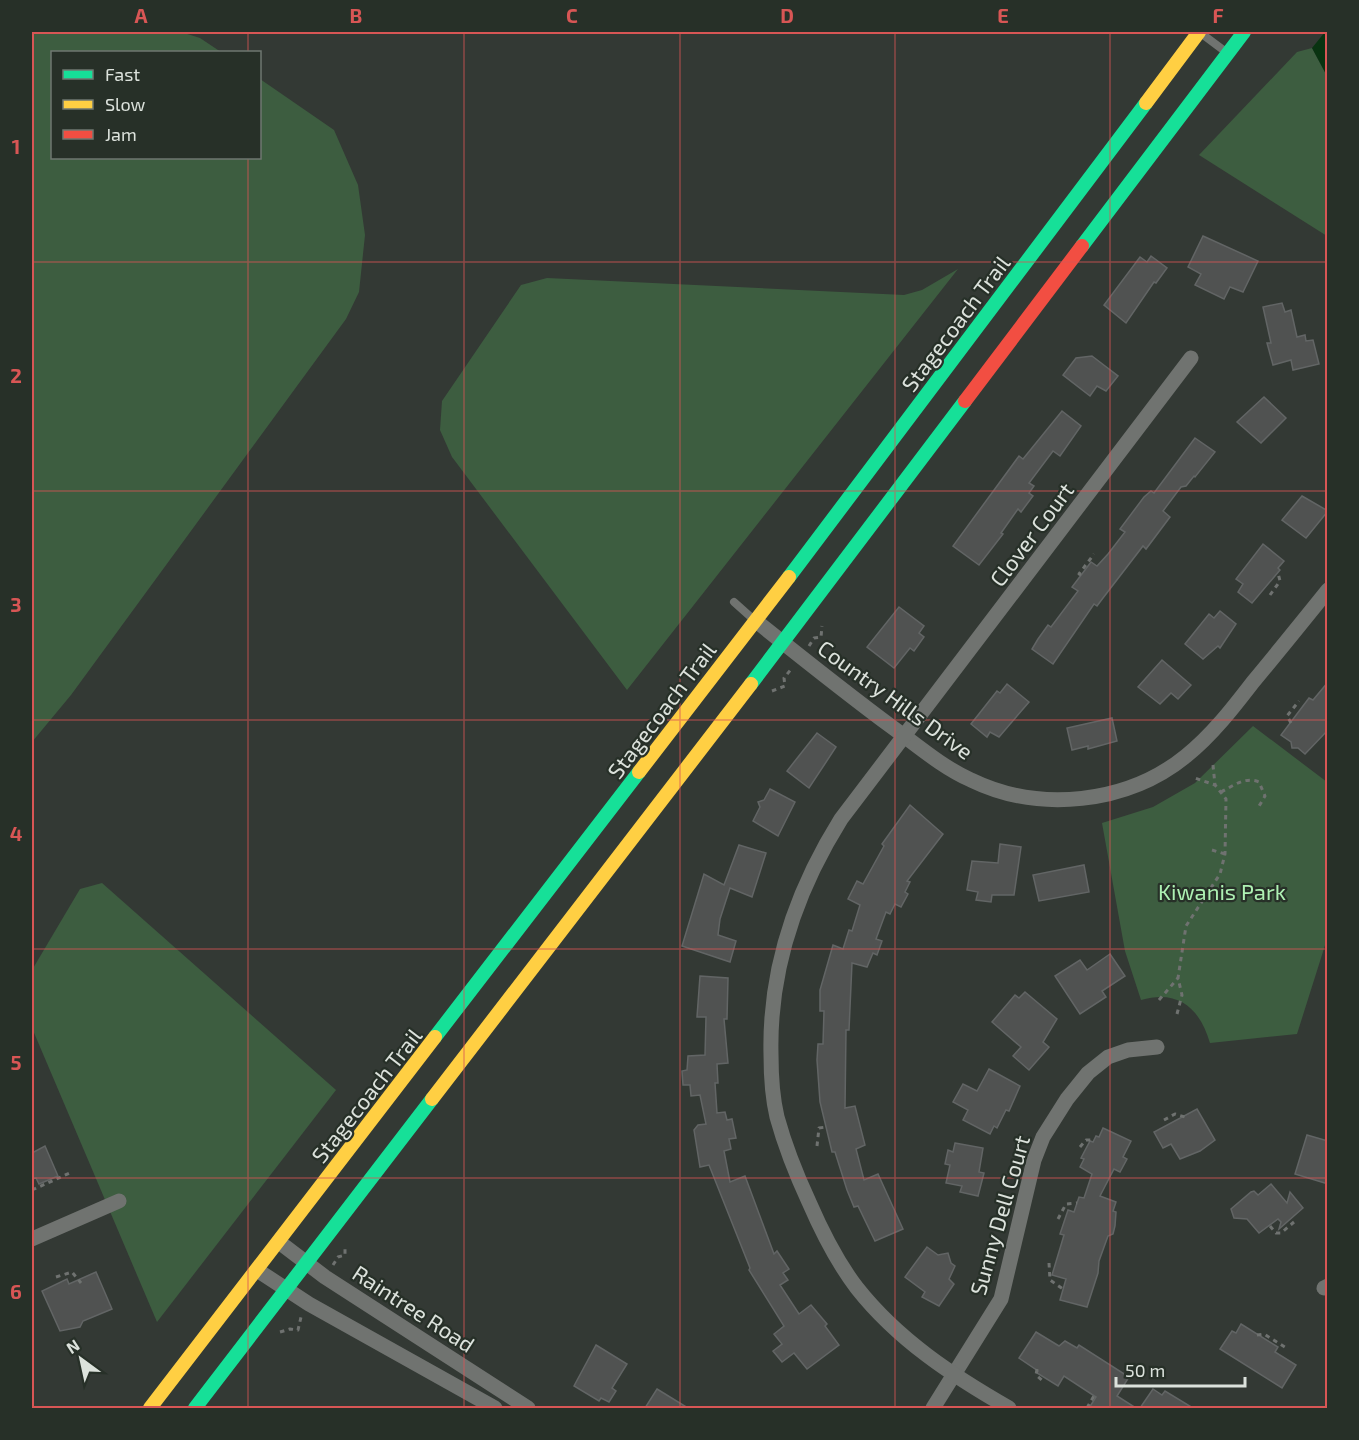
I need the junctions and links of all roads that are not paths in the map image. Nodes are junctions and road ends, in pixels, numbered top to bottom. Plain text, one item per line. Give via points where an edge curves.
1 (1199, 32) edge
2 (1244, 32) edge
3 (1227, 53) junction
4 (1191, 358) dead end
5 (1328, 590) edge
6 (734, 602) dead end
7 (756, 621) junction
8 (783, 642) junction
9 (905, 736) junction
10 (1157, 1047) dead end
11 (119, 1201) dead end
12 (32, 1239) edge
13 (279, 1242) junction
14 (307, 1263) junction
15 (257, 1270) junction
16 (285, 1291) junction
17 (953, 1376) junction
18 (150, 1408) edge
19 (195, 1408) edge
20 (495, 1408) edge
21 (528, 1408) edge
22 (933, 1408) edge
23 (1009, 1408) edge

1 - 3 lane
1 - 7 main road, Stagecoach Trail
2 - 3 main road
3 - 8 main road
4 - 9 street, Clover Court
5 - 9 street, Country Hills Drive via 1204,741 1163,772 1130,788 1071,799 1009,794 957,773
6 - 7 lane
7 - 8 street, Country Hills Drive
7 - 13 main road, Stagecoach Trail
8 - 9 street, Country Hills Drive
8 - 14 main road
9 - 17 street, Clover Court via 841,819 800,893 775,980 772,1084 777,1116 798,1178 826,1241 864,1296 901,1334
10 - 17 street, Sunny Dell Court via 1108,1057 1067,1099 1043,1137 1001,1299
11 - 12 street
13 - 14 street, Raintree Road
13 - 15 main road, Stagecoach Trail
14 - 16 main road
14 - 21 street, Raintree Road
15 - 16 street, Raintree Road
15 - 18 main road, Stagecoach Trail
16 - 19 main road
16 - 20 street, Raintree Road
17 - 22 street, Sunny Dell Court
17 - 23 street, Clover Court

